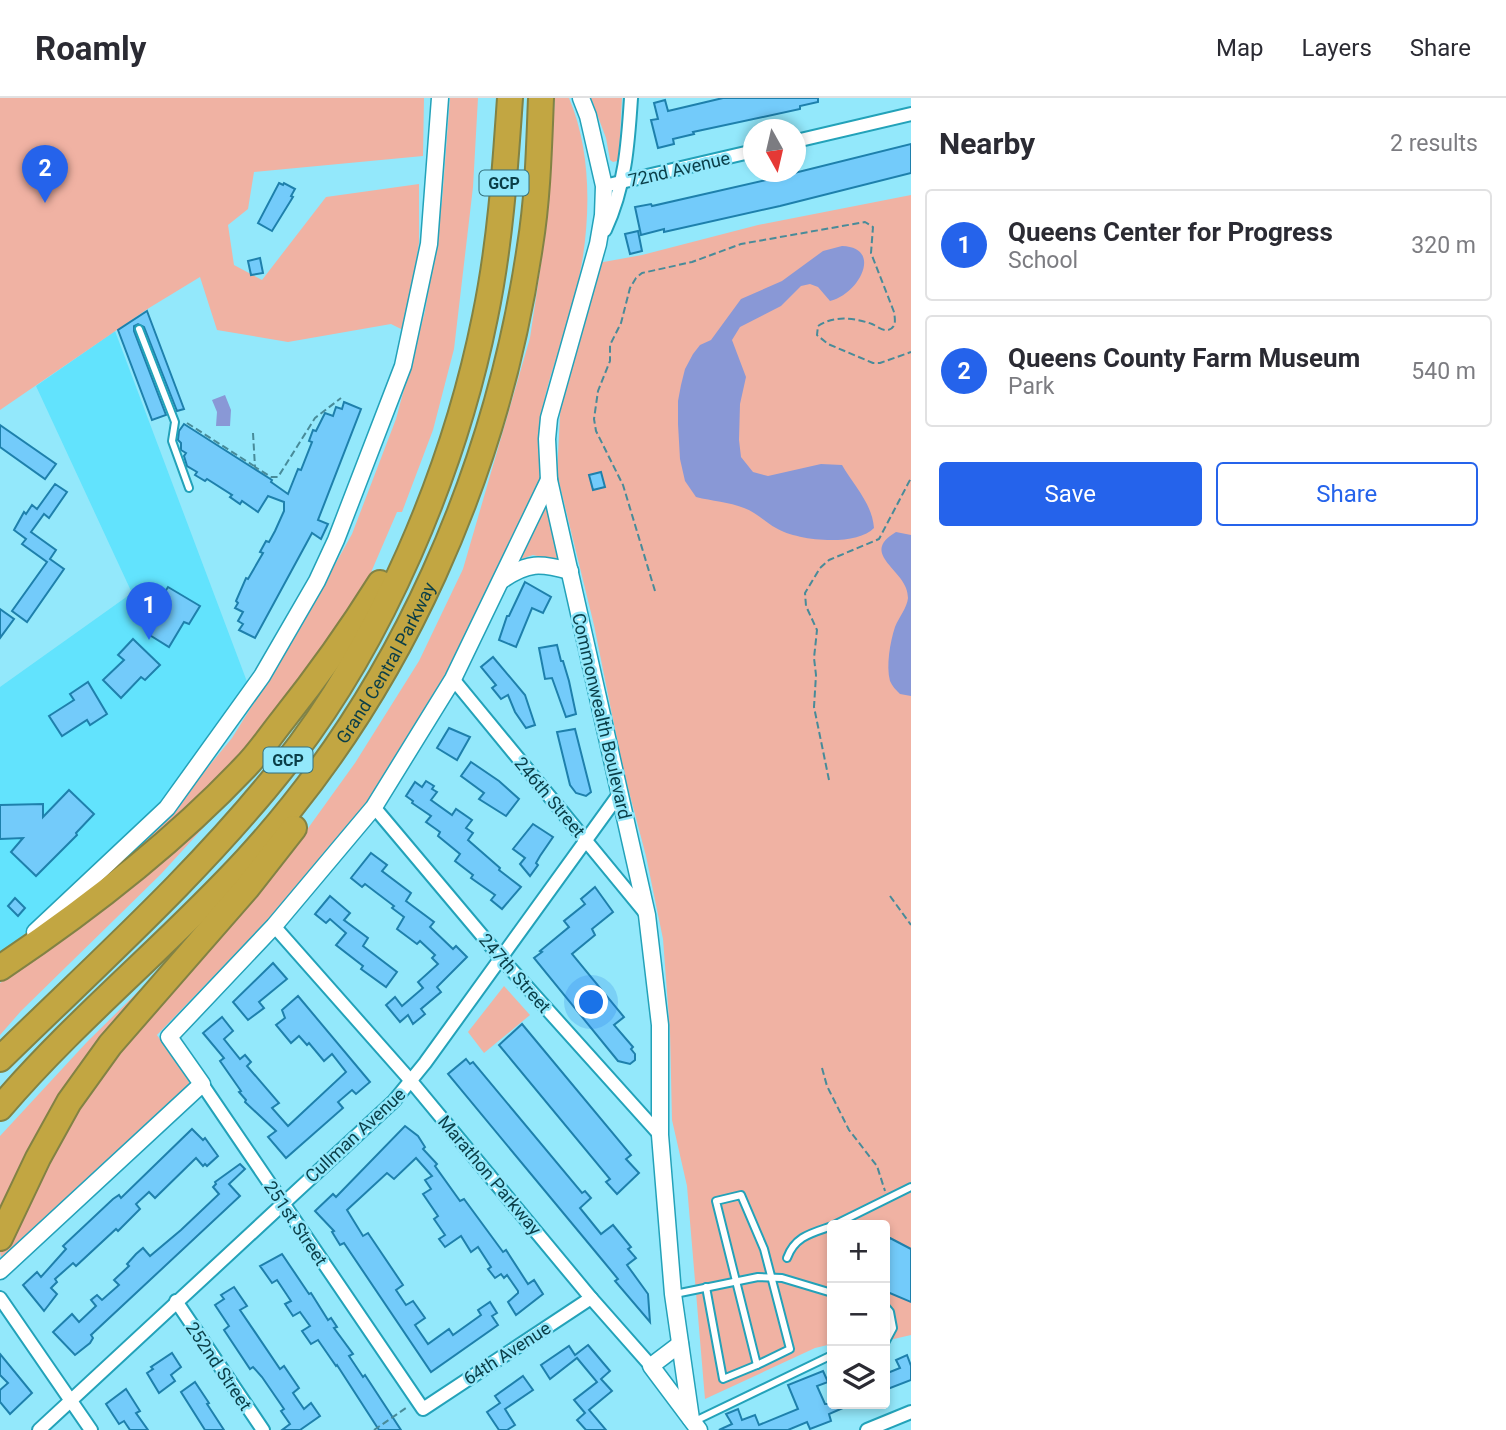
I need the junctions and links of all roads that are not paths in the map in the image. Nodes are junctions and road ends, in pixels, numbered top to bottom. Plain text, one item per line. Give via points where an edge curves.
1 (440, 98) edge
2 (510, 98) edge
3 (541, 98) edge
4 (581, 98) edge
5 (631, 98) edge
6 (911, 114) edge
7 (806, 139) edge
8 (743, 154) edge
9 (622, 182) junction
10 (604, 186) junction
11 (598, 244) junction
12 (139, 329) dead end
13 (444, 466) junction
14 (549, 480) junction
15 (189, 488) dead end
16 (570, 571) junction
17 (500, 581) junction
18 (395, 651) junction
19 (453, 679) junction
20 (620, 793) junction
21 (374, 807) junction
22 (587, 840) junction
23 (647, 915) junction
24 (274, 926) junction
25 (501, 958) junction
26 (0, 966) edge
27 (0, 1059) edge
28 (411, 1081) junction
29 (202, 1084) junction
30 (0, 1108) edge
31 (660, 1135) junction
32 (911, 1187) edge
33 (282, 1203) junction
34 (845, 1220) edge
35 (827, 1228) edge
36 (0, 1238) edge
37 (787, 1258) dead end
38 (0, 1270) edge
39 (771, 1278) junction
40 (736, 1281) junction
41 (706, 1287) junction
42 (827, 1292) edge
43 (673, 1294) junction
44 (0, 1298) edge
45 (591, 1298) junction
46 (176, 1301) junction
47 (890, 1312) edge
48 (890, 1334) edge
49 (680, 1344) junction
50 (827, 1358) edge
51 (757, 1365) junction
52 (651, 1366) junction
53 (70, 1399) junction
54 (423, 1409) joint
55 (911, 1412) edge
56 (694, 1424) edge
57 (889, 1426) edge
58 (39, 1430) edge
59 (91, 1430) edge
60 (263, 1430) edge
61 (867, 1430) edge

1 - 26 street via 429,244 403,366 317,582 262,676 167,808
2 - 13 highway, Grand Central Parkway / GCP via 499,236 485,317
3 - 18 highway, Grand Central Parkway / GCP via 531,245 494,414 435,573
4 - 10 street, Commonwealth Boulevard
5 - 9 street
6 - 7 street
8 - 9 street, 72nd Avenue
9 - 10 street, 72nd Avenue
9 - 11 street
10 - 11 street, Commonwealth Boulevard
11 - 14 street, Commonwealth Boulevard via 549,418
12 - 15 lane via 175,422 172,441
13 - 26 highway via 370,599 247,766 119,882
13 - 27 highway, Grand Central Parkway / GCP via 376,622 285,765 181,882
14 - 16 street, Commonwealth Boulevard
14 - 17 street
16 - 17 street via 533,565
16 - 20 street, Commonwealth Boulevard
17 - 19 street
18 - 30 highway, Grand Central Parkway / GCP via 336,747 249,856
18 - 36 highway via 331,774 290,832 110,1045 69,1102
19 - 21 street
19 - 22 street, 246th Street
20 - 22 street, Cullman Avenue
20 - 23 street, Commonwealth Boulevard
21 - 24 street
21 - 25 street, 247th Street
22 - 23 street, 246th Street
22 - 25 street, Cullman Avenue
23 - 31 street, Commonwealth Boulevard via 660,1025
24 - 28 street, Marathon Parkway
24 - 29 street, 251st Street via 169,1037
25 - 28 street, Cullman Avenue
25 - 31 street, 247th Street
28 - 33 street, Cullman Avenue
28 - 45 street, Marathon Parkway
29 - 33 street, 251st Street
29 - 38 street
31 - 43 street, Commonwealth Boulevard
32 - 34 lane
33 - 46 street, Cullman Avenue
33 - 54 street, 251st Street
35 - 37 lane via 802,1237
39 - 40 lane
39 - 40 lane via 741,1195 716,1201
39 - 42 lane
39 - 51 lane via 790,1349
40 - 41 lane
40 - 51 lane
41 - 43 lane
41 - 51 lane via 723,1380
43 - 49 street, Commonwealth Boulevard
44 - 53 street
45 - 52 street, Marathon Parkway
45 - 54 street, 64th Avenue
46 - 53 street, Cullman Avenue
46 - 60 street, 252nd Street
47 - 48 lane
49 - 52 street
49 - 56 street, Commonwealth Boulevard
50 - 56 lane
52 - 56 street, Marathon Parkway
53 - 58 street, Cullman Avenue
53 - 59 street
55 - 57 street
57 - 61 street

